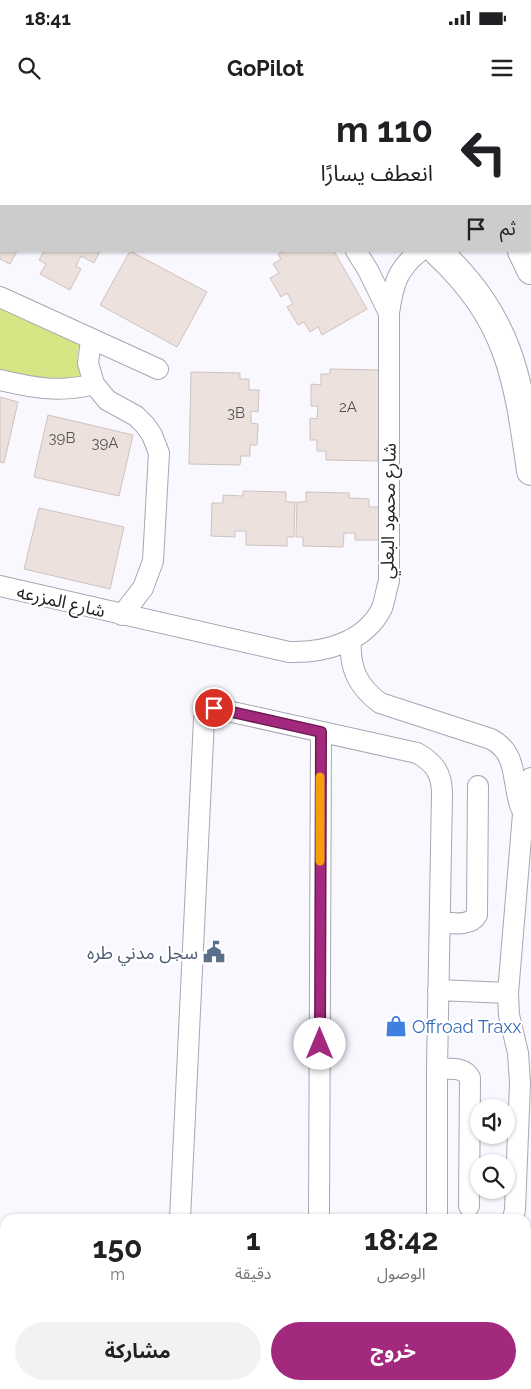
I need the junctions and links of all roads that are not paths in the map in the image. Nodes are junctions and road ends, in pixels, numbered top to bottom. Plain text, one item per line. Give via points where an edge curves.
1 (357, 252) edge
2 (419, 252) edge
3 (438, 252) edge
4 (522, 252) edge
5 (531, 270) edge
6 (0, 297) edge
7 (389, 313) junction
8 (91, 340) junction
9 (158, 369) dead end
10 (0, 380) edge
11 (94, 384) junction
12 (531, 471) edge
13 (0, 586) edge
14 (122, 615) junction
15 (351, 639) junction
16 (321, 732) junction
17 (531, 778) edge
18 (478, 786) dead end
19 (523, 814) junction
20 (440, 922) junction
21 (438, 990) junction
22 (508, 993) junction
23 (524, 1048) edge
24 (437, 1069) junction
25 (525, 1086) edge
26 (469, 1206) dead end
27 (180, 1214) edge
28 (319, 1214) edge
29 (437, 1214) edge
30 (514, 1214) edge

1 - 7 street, شارع محمود البعلي
2 - 7 street, شارع محمود البعلي via 407,261 393,285
3 - 12 highway via 482,302 501,336 515,373
4 - 5 highway
6 - 8 street
7 - 15 street, شارع محمود البعلي via 389,581 382,608
8 - 9 street
8 - 11 street via 88,363
10 - 11 street via 46,390
11 - 14 street via 107,400 136,416 145,425 159,453 153,561 144,588
13 - 14 street, شارع المزرعه
14 - 15 street, شارع محمود البعلي via 289,652 318,651
15 - 19 street via 353,668 359,682 380,703 490,739 504,748 513,765
16 - 20 street via 417,753 437,769 442,781
16 - 27 street via 214,708 204,719
16 - 28 street
17 - 19 street
18 - 20 street via 477,915 474,921 467,923
19 - 22 street
20 - 21 street
21 - 22 street
21 - 24 street
22 - 23 street via 509,1015
23 - 25 street
24 - 26 street via 464,1070 470,1078
24 - 29 street
25 - 30 street

